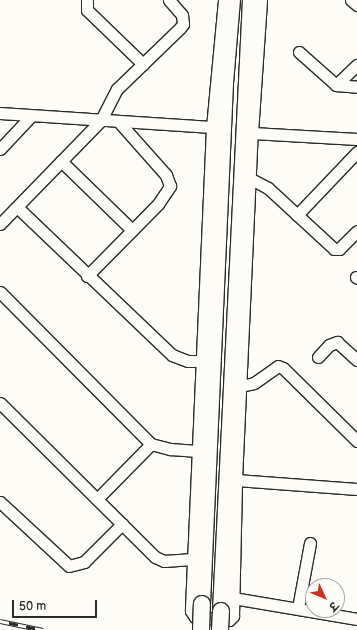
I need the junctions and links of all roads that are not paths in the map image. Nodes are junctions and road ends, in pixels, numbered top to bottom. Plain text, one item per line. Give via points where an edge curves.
1 (87, 0) edge
2 (169, 0) edge
3 (224, 0) edge
4 (232, 0) edge
5 (251, 0) edge
6 (261, 0) edge
7 (351, 0) edge
8 (357, 5) edge
9 (300, 52) dead end
10 (143, 64) junction
11 (357, 65) edge
12 (336, 85) junction
13 (357, 87) edge
14 (0, 113) edge
15 (32, 116) junction
16 (101, 120) junction
17 (118, 121) junction
18 (212, 127) junction
19 (252, 133) junction
20 (357, 139) edge
21 (0, 149) edge
22 (357, 152) edge
23 (61, 161) junction
24 (251, 179) junction
25 (17, 207) junction
26 (297, 215) junction
27 (0, 224) edge
28 (132, 230) junction
29 (357, 231) edge
30 (88, 276) junction
31 (0, 292) edge
32 (318, 357) dead end
33 (357, 360) edge
34 (202, 361) junction
35 (241, 386) junction
36 (0, 403) edge
37 (357, 441) edge
38 (151, 444) junction
39 (198, 451) junction
40 (236, 480) junction
41 (357, 489) edge
42 (97, 499) junction
43 (0, 502) edge
44 (122, 524) junction
45 (310, 543) dead end
46 (193, 559) junction
47 (233, 598) junction
48 (298, 608) junction
49 (357, 619) edge
50 (201, 630) edge
51 (220, 630) edge

1 - 10 street via 87,10
2 - 10 street via 182,15 182,24
3 - 18 street
4 - 50 main road, bridge via 224,91
5 - 51 main road, bridge
6 - 19 street
7 - 8 street
9 - 12 street
10 - 16 street via 117,89
11 - 12 street
12 - 13 street
14 - 15 street
15 - 16 street
15 - 21 street
16 - 17 street
16 - 23 street
17 - 18 street
17 - 28 street via 166,175 170,186 158,204
18 - 34 street
19 - 20 street
19 - 24 street
22 - 26 street
23 - 25 street
23 - 28 street
24 - 26 street via 268,188
24 - 35 street
25 - 27 street
25 - 30 street
26 - 29 street via 337,250
28 - 30 street
30 - 34 street via 172,356 188,361
31 - 38 street
32 - 33 street via 329,345 337,342
34 - 39 street
35 - 37 street via 254,384 278,366 283,368
35 - 40 street
36 - 42 street
38 - 39 street
38 - 42 street
39 - 46 street
40 - 41 street
40 - 47 street
42 - 44 street
43 - 44 street via 69,566 84,562
44 - 46 street via 155,557 164,561
45 - 48 street
46 - 47 street via 192,615 229,620 233,616
47 - 48 street
48 - 49 street

